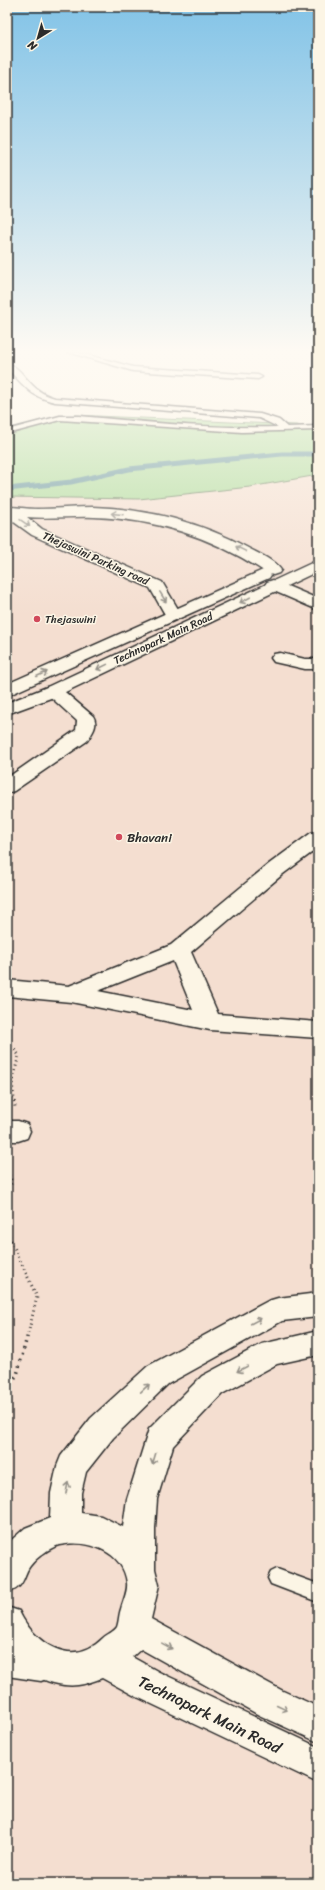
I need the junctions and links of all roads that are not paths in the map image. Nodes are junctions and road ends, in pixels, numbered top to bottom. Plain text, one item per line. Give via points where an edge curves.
1 (8, 511) edge
2 (318, 556) edge
3 (296, 560) junction
4 (318, 565) edge
5 (273, 578) junction
6 (318, 604) edge
7 (173, 614) junction
8 (112, 643) junction
9 (280, 658) dead end
10 (318, 664) edge
11 (7, 690) edge
12 (53, 691) junction
13 (7, 709) edge
14 (7, 787) edge
15 (318, 838) edge
16 (179, 950) junction
17 (7, 988) edge
18 (71, 994) junction
19 (210, 1022) junction
20 (318, 1030) edge
21 (318, 1305) edge
22 (318, 1343) edge
23 (64, 1527) junction
24 (139, 1568) junction
25 (7, 1576) edge
26 (277, 1578) dead end
27 (318, 1594) edge
28 (7, 1623) edge
29 (133, 1627) junction
30 (7, 1660) edge
31 (103, 1660) junction
32 (50, 1665) junction
33 (318, 1725) edge
34 (318, 1766) edge

5 -> 1 street, Thejaswini Parking road via 254,557 207,534 174,522 95,512
1 -> 7 street, Thejaswini Parking road via 37,532 156,585
2 - 3 street, Technopark Main Road
3 - 5 street, Technopark Main Road
3 - 8 street, Technopark Main Road
4 - 5 street, Technopark Main Road
5 - 6 street, Thejaswini Parking road
5 - 7 street, Technopark Main Road
5 -> 12 street, Technopark Main Road via 235,605
7 - 8 street, Technopark Main Road
11 -> 8 street, Technopark Main Road
9 - 10 street via 305,664
12 - 13 street, Technopark Main Road
12 - 14 street via 86,720 85,730 80,737
15 - 16 street via 276,869
16 - 18 street
16 - 19 street
17 - 18 street
18 - 19 street
19 - 20 street
23 -> 21 street via 66,1493 72,1466 102,1428 158,1375 278,1310
22 -> 24 street via 272,1353 212,1386 160,1440 142,1498
23 - 24 street via 100,1531 116,1539 129,1552
23 - 25 street via 43,1534 24,1548 10,1566
24 - 29 street via 143,1583
26 - 27 lane
28 - 32 street via 18,1644 32,1657
29 - 31 street via 130,1636
29 -> 33 street via 271,1703
30 - 32 street
31 - 32 street via 88,1666 71,1668
31 - 34 street, Technopark Main Road via 147,1684

